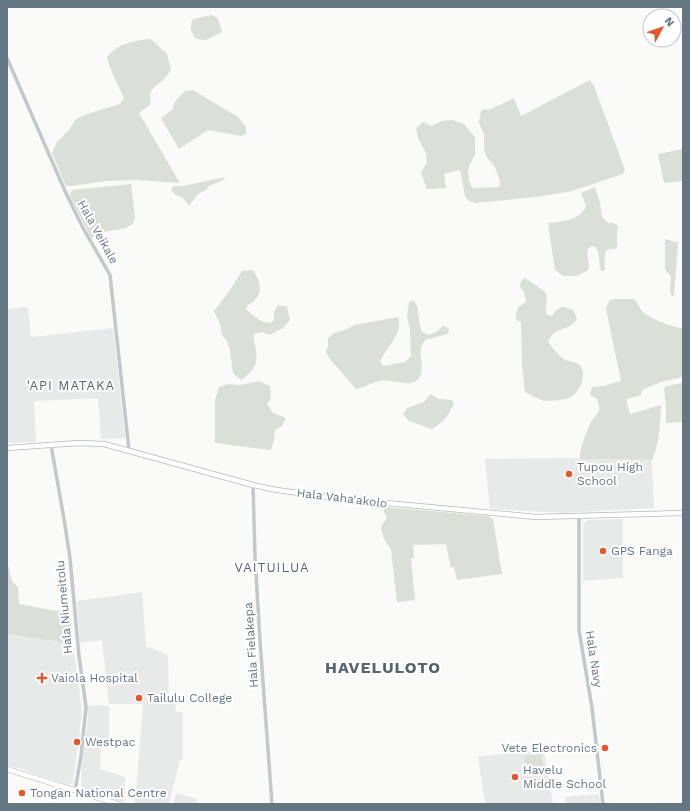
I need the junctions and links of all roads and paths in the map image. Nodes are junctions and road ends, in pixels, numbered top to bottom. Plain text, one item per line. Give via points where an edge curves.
1 (7, 58) edge
2 (50, 445) junction
3 (7, 448) edge
4 (129, 450) junction
5 (254, 485) junction
6 (683, 513) edge
7 (579, 517) junction
8 (7, 769) edge
9 (75, 791) junction
10 (118, 804) edge
11 (272, 804) edge
12 (603, 804) edge

1 - 4 street, Hala Veikale via 65,191 110,275
2 - 3 main road, Hala Vaha'akolo
2 - 4 main road, Hala Vaha'akolo via 93,442
2 - 9 street, Hala Niumeitolu via 70,558 78,656 86,707
4 - 5 main road, Hala Vaha'akolo
5 - 7 main road, Hala Vaha'akolo via 333,498 494,514
5 - 11 street, Hala Fielakepa via 255,557
6 - 7 main road, Hala Vaha'akolo
7 - 12 street, Hala Navy via 579,630 592,708
8 - 9 main road
9 - 10 main road

